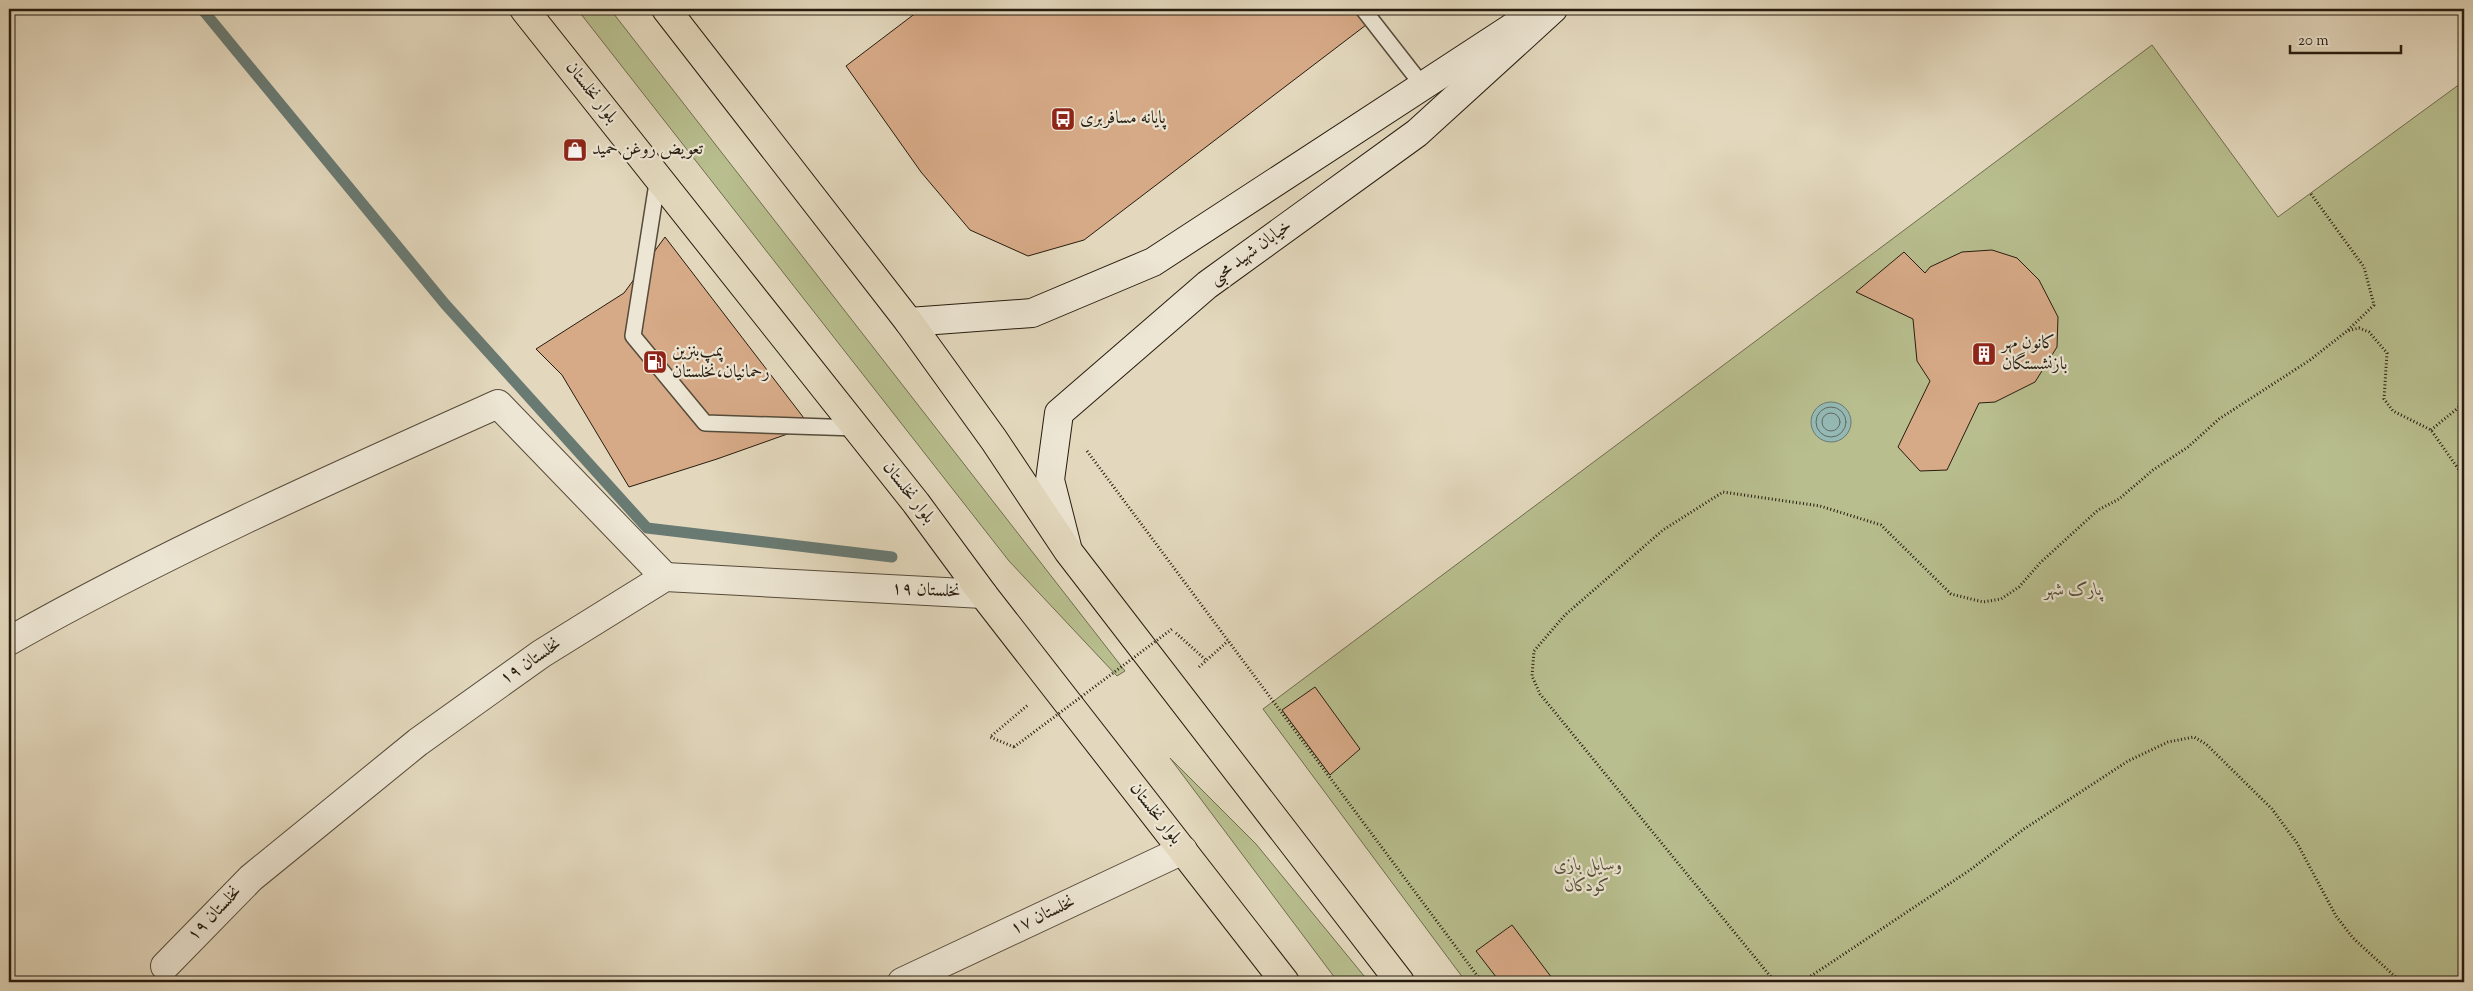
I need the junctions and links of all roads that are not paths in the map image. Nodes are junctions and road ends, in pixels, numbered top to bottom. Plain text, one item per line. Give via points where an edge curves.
1 (524, 9) edge
2 (666, 9) edge
3 (1363, 9) edge
4 (1541, 9) edge
5 (1553, 9) edge
6 (1424, 86) junction
7 (658, 177) junction
8 (909, 322) junction
9 (857, 428) junction
10 (1068, 551) junction
11 (666, 577) junction
12 (983, 594) junction
13 (9, 641) edge
14 (1183, 850) junction
15 (165, 966) dead end
16 (902, 982) edge
17 (1285, 982) edge
18 (1400, 982) edge

1 - 7 main road, بلوار نخلستان
2 - 8 main road
3 - 6 lane
4 - 6 street
5 - 10 street, خیابان شهید محبی via 1417,133 1206,285 1059,413 1050,480
6 - 8 street via 1153,262 1032,313
7 - 9 main road, بلوار نخلستان
7 - 9 lane via 633,336 705,423
8 - 10 main road via 994,440
9 - 12 main road, بلوار نخلستان
10 - 18 main road
11 - 12 street, نخلستان ۱۹
11 - 13 street via 498,404 288,499
11 - 15 street, نخلستان ۱۹ via 541,654 418,742 251,878
12 - 14 main road, بلوار نخلستان
14 - 16 street, نخلستان ۱۷
14 - 17 main road, بلوار نخلستان

